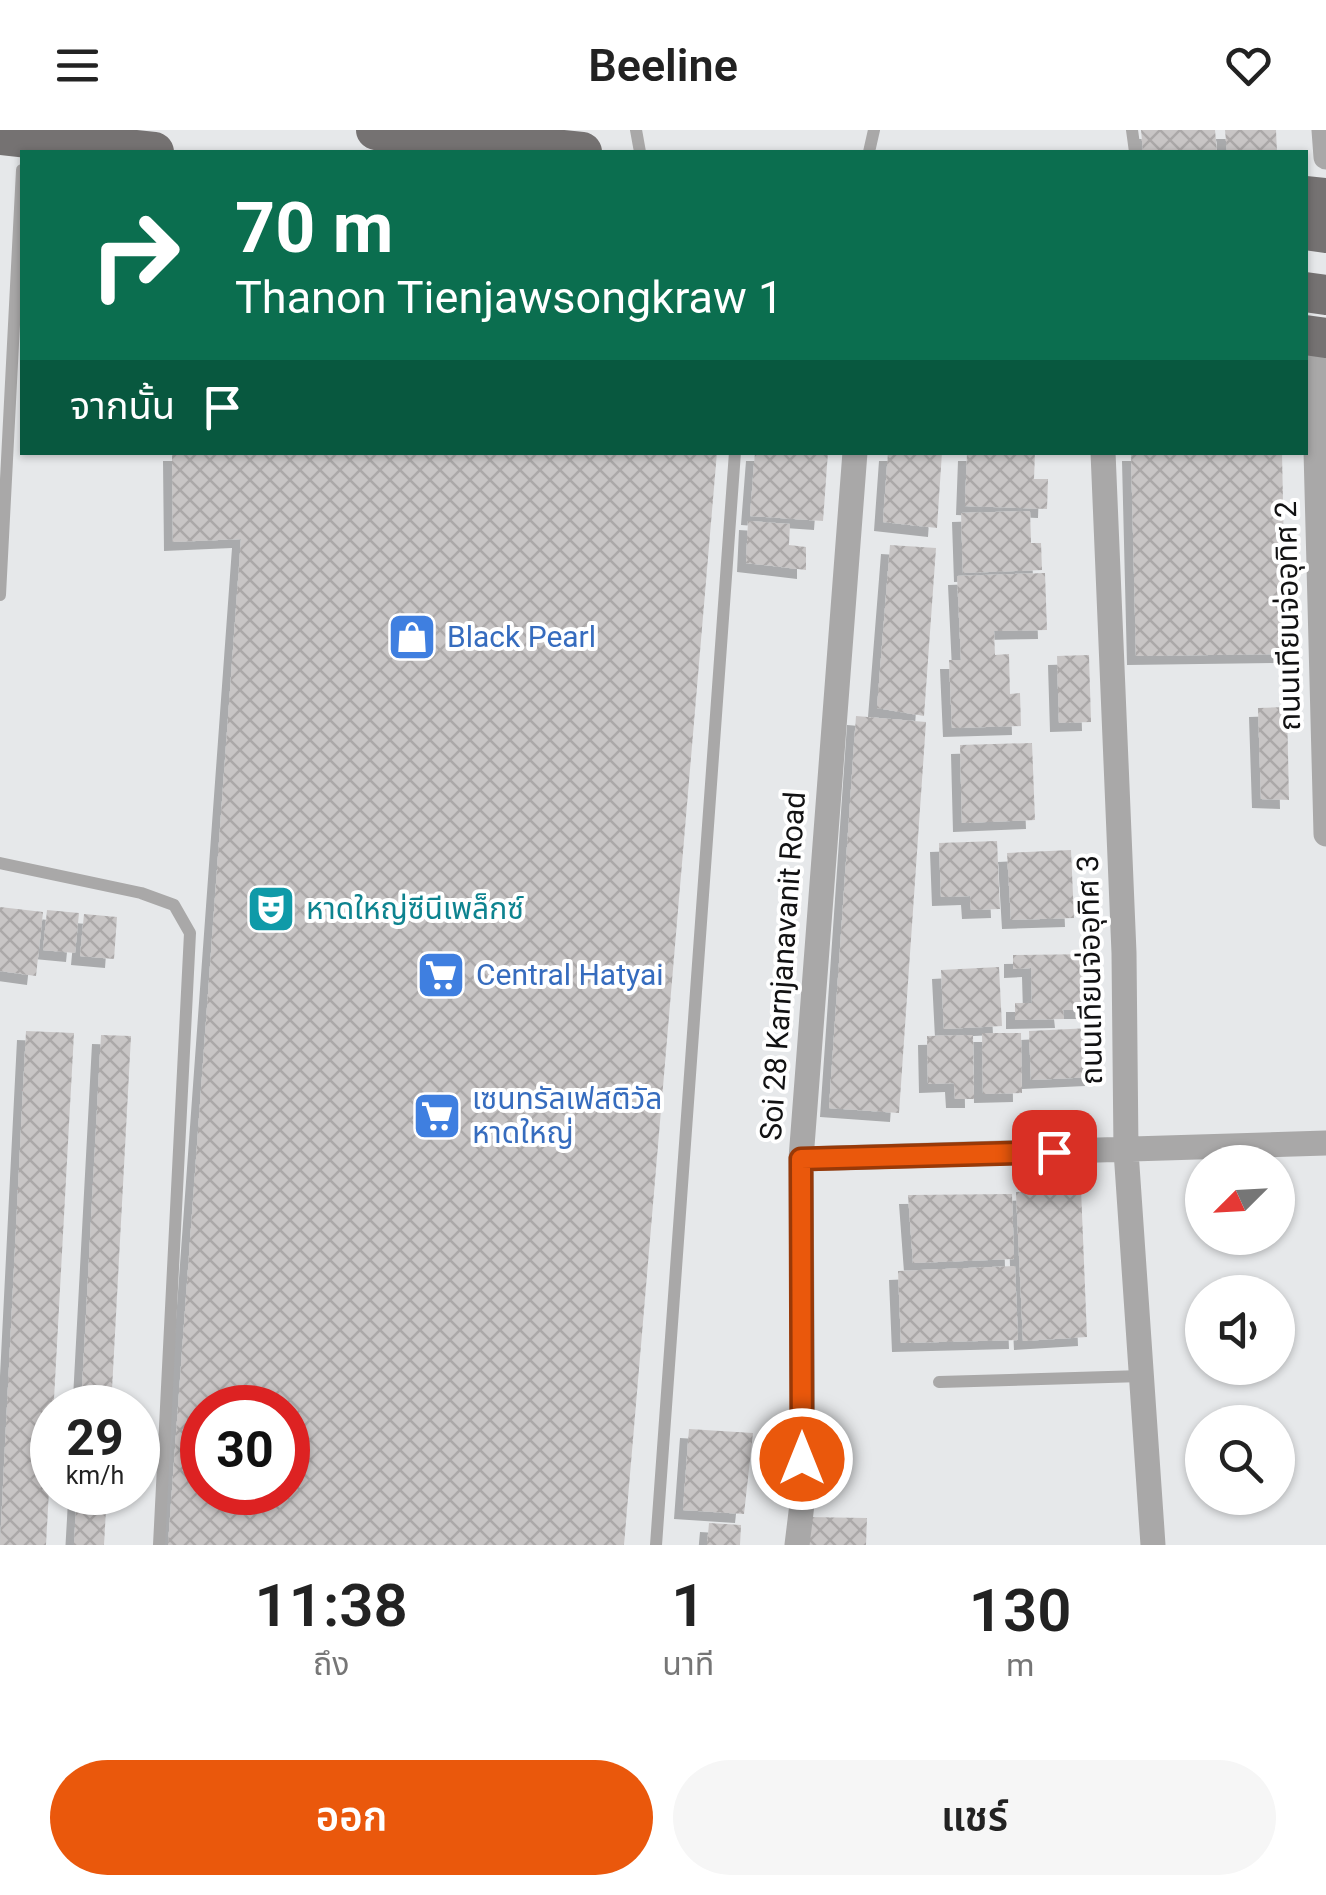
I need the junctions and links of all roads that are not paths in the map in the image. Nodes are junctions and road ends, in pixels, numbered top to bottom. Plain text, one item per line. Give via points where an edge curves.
1 (376, 130) edge
2 (1324, 130) edge
3 (500, 137) edge
4 (18, 149) edge
5 (63, 150) edge
6 (571, 150) edge
7 (1326, 157) edge
8 (1315, 336) edge
9 (735, 455) edge
10 (855, 455) edge
11 (1103, 455) edge
12 (0, 594) edge
13 (1326, 834) edge
14 (0, 864) edge
15 (1326, 1143) edge
16 (1126, 1150) junction
17 (801, 1159) junction
18 (1144, 1376) junction
19 (939, 1382) dead end
20 (159, 1545) edge
21 (656, 1545) edge
22 (797, 1545) edge
23 (1154, 1545) edge

1 - 3 main road
2 - 7 street
3 - 6 main road
4 - 5 main road
4 - 12 lane
8 - 13 street, ถนนเทียนจ่ออุทิศ 2
9 - 21 lane
10 - 17 street, Soi 28 Karnjanavanit Road
11 - 16 street, ถนนเทียนจ่ออุทิศ 3
14 - 20 lane via 141,893 174,905 190,933
15 - 16 street
16 - 17 street
16 - 18 street, ถนนเทียนจ่ออุทิศ 3
17 - 22 street, Soi 28 Karnjanavanit Road
18 - 19 lane
18 - 23 street, ถนนเทียนจ่ออุทิศ 3

